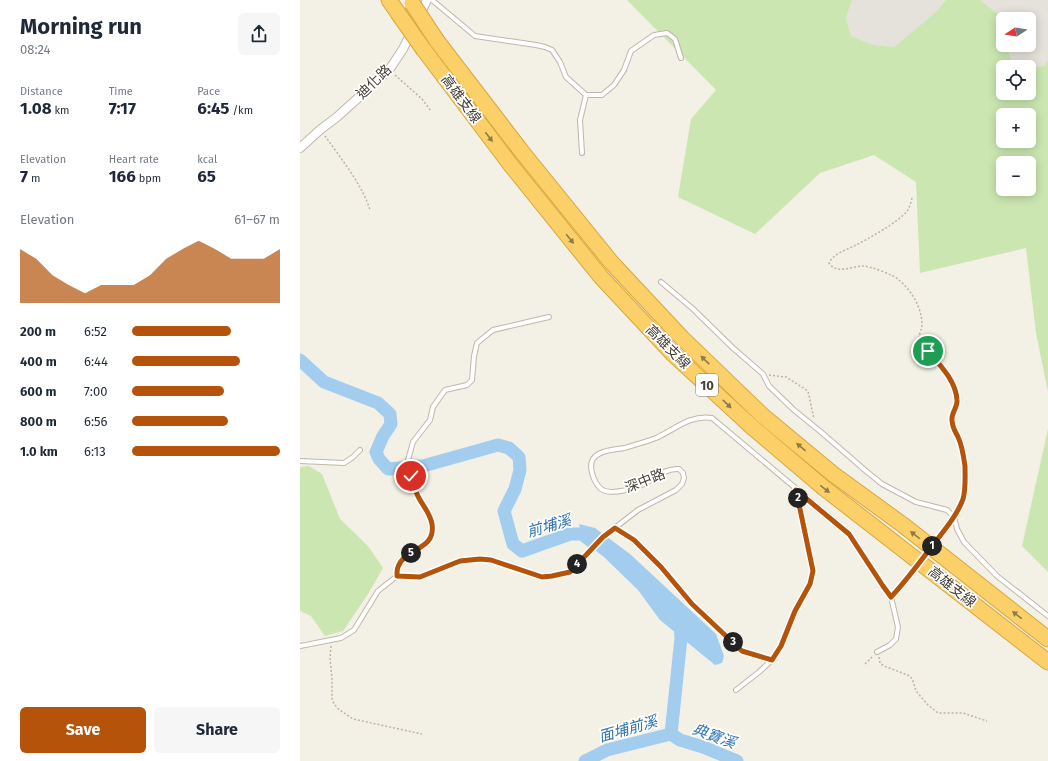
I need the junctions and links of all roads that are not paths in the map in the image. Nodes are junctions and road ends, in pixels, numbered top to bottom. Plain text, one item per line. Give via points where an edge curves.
1 (389, 0) edge
2 (427, 0) edge
3 (432, 0) edge
4 (411, 1) edge
5 (681, 58) dead end
6 (586, 94) junction
7 (300, 148) edge
8 (582, 153) dead end
9 (661, 282) dead end
10 (549, 317) dead end
11 (360, 450) dead end
12 (300, 461) edge
13 (796, 490) junction
14 (954, 517) junction
15 (615, 528) junction
16 (397, 576) junction
17 (891, 597) junction
18 (1048, 616) edge
19 (1048, 639) edge
20 (300, 646) edge
21 (877, 652) road end
22 (772, 660) junction
23 (1048, 662) edge
24 (736, 690) dead end

1 -> 23 highway, 高雄支線 / 10, bridge via 510,164 601,277 672,353 751,426 824,488
2 - 7 street, 迪化路 via 403,49 389,70
3 - 6 lane via 475,36 536,45 552,50 566,77
19 -> 4 highway, 高雄支線 / 10, bridge via 903,525 833,474 763,416 682,338 611,262 522,152 437,41
5 - 6 lane via 673,37 667,34 654,35 632,51 614,85 602,95
6 - 8 lane via 580,120
9 - 14 lane via 763,374 769,386 794,410 882,484 916,502 947,510
10 - 16 lane via 493,330 477,343 472,380 467,385 445,390 433,407 430,420 413,442 408,460 417,494 432,524 431,537 424,546 410,554 398,566
11 - 12 lane via 344,463
13 - 15 lane, 深中路 via 712,418 704,417 676,426 657,437 601,453 593,459 592,472 596,482 607,492 617,492 647,483 674,469 679,469 684,478 676,490 638,510
13 - 17 lane, 深中路 via 849,534
13 - 22 lane via 813,571 810,584
14 - 17 lane, bridge
14 - 18 lane via 964,542 997,576
15 - 16 lane, 深中路 via 570,572 552,576 542,577 491,560 480,559 460,561 420,577
15 - 22 lane via 634,540 692,604 742,651
16 - 20 lane via 378,591 354,630 341,638
17 - 21 lane, 深中路 via 898,627 896,639
22 - 24 lane

